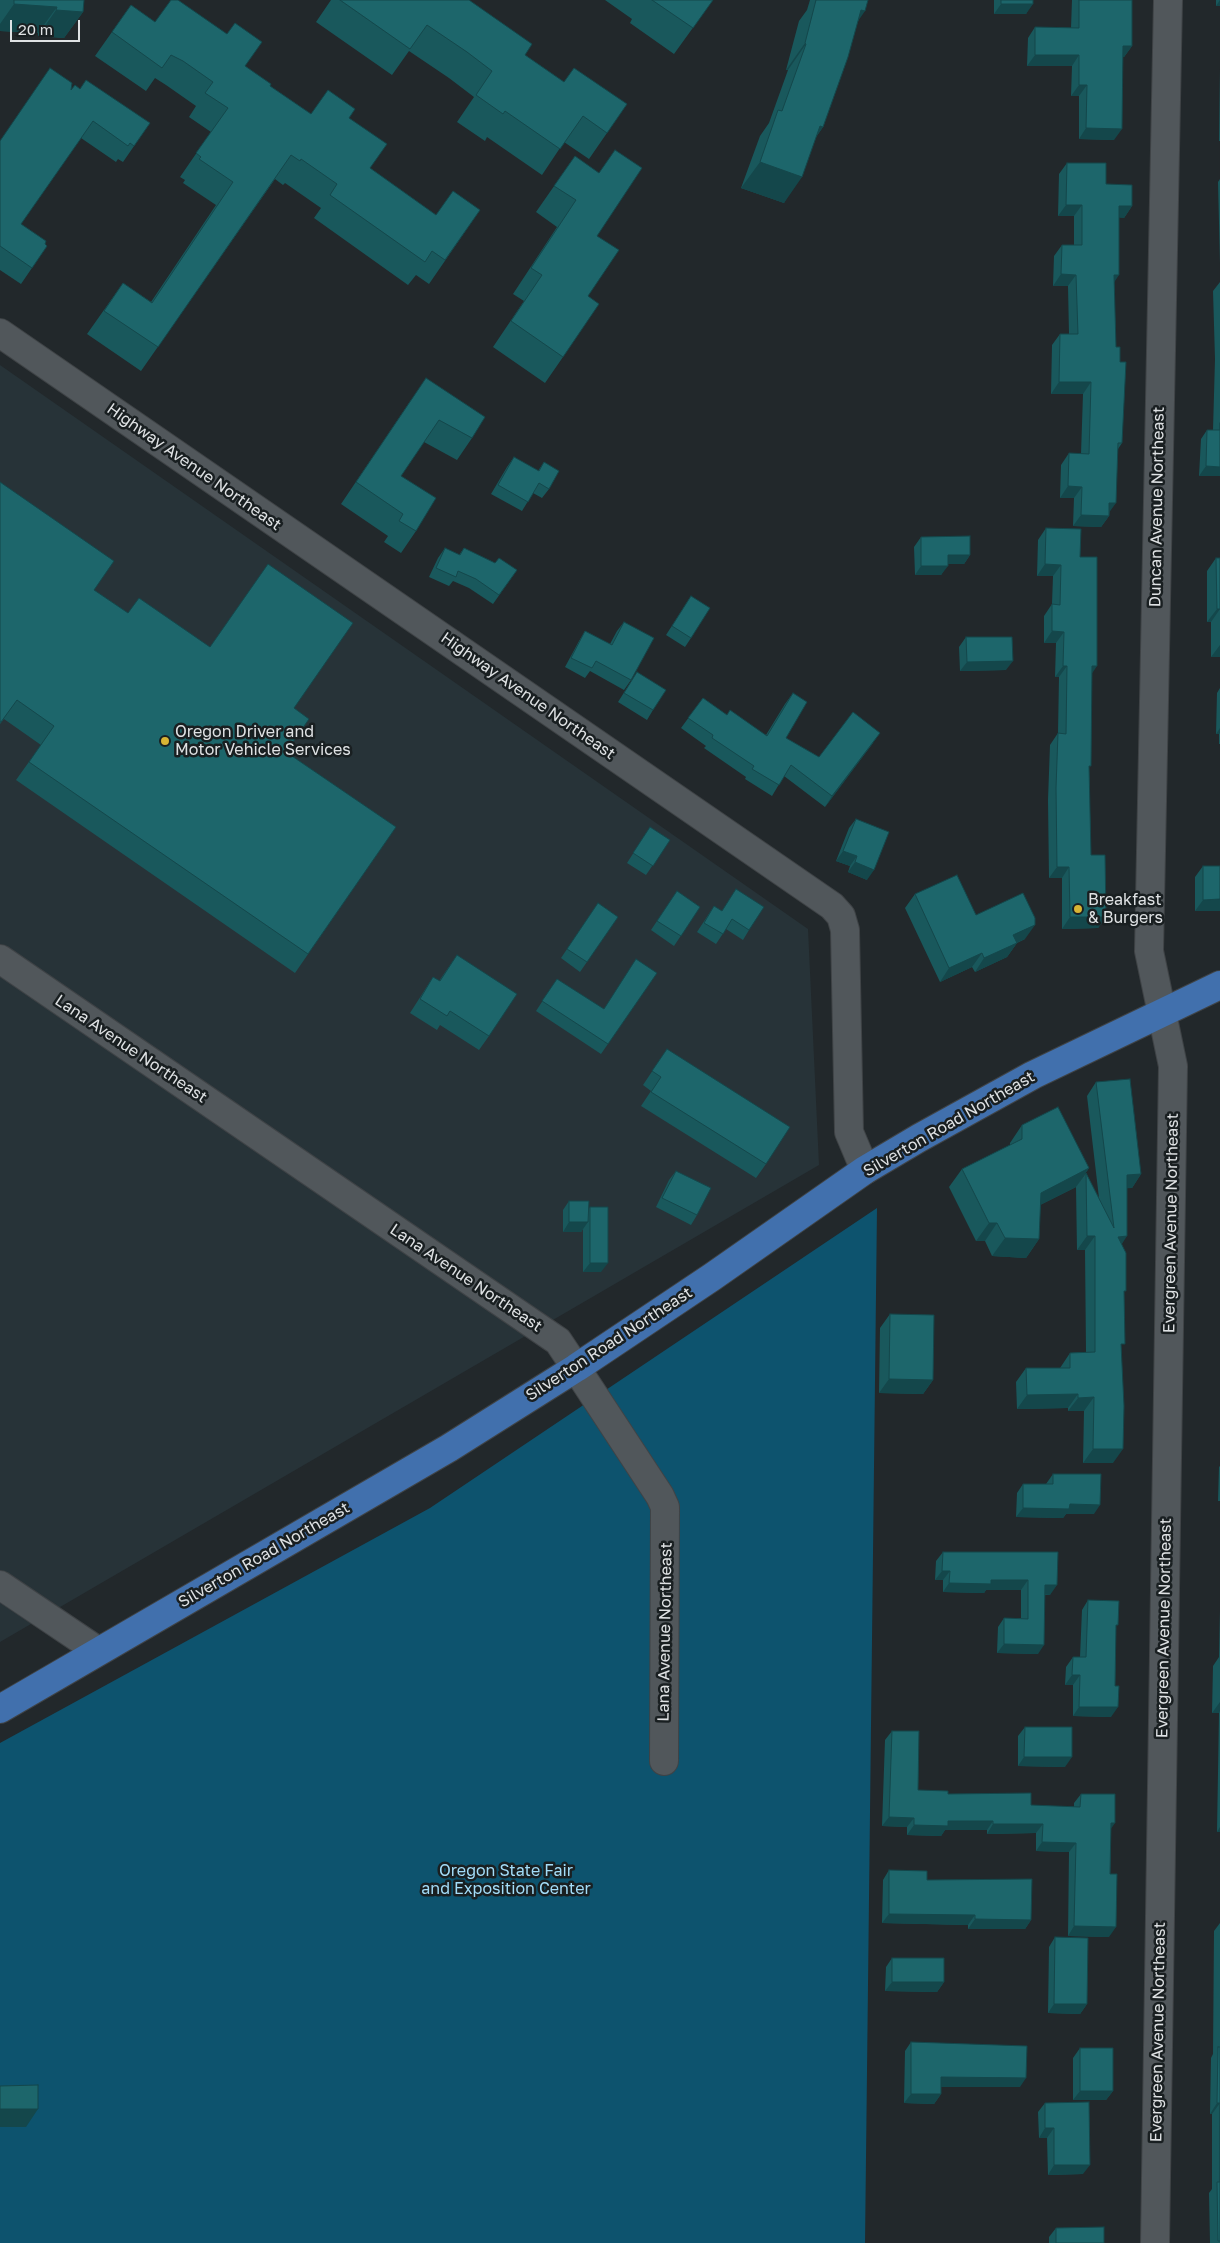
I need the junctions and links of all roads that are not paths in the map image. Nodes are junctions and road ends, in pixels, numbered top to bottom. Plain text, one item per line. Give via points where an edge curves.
1 (1168, 0) edge
2 (0, 333) edge
3 (0, 959) edge
4 (1220, 985) edge
5 (1162, 1013) junction
6 (865, 1170) junction
7 (576, 1368) junction
8 (0, 1584) edge
9 (98, 1651) junction
10 (0, 1709) edge
11 (664, 1762) dead end
12 (1154, 2243) edge

1 - 5 street, Duncan Avenue Northeast via 1149,951
2 - 6 street, Highway Avenue Northeast via 832,906 841,916 845,930 849,1132
3 - 7 street, Lana Avenue Northeast via 552,1337
4 - 5 main road, Silverton Road Northeast
5 - 6 main road, Silverton Road Northeast via 1033,1075
5 - 12 street, Evergreen Avenue Northeast via 1173,1066
6 - 7 main road, Silverton Road Northeast
7 - 9 main road, Silverton Road Northeast via 449,1448
7 - 11 street, Lana Avenue Northeast via 665,1507
8 - 9 street
9 - 10 main road, Silverton Road Northeast

